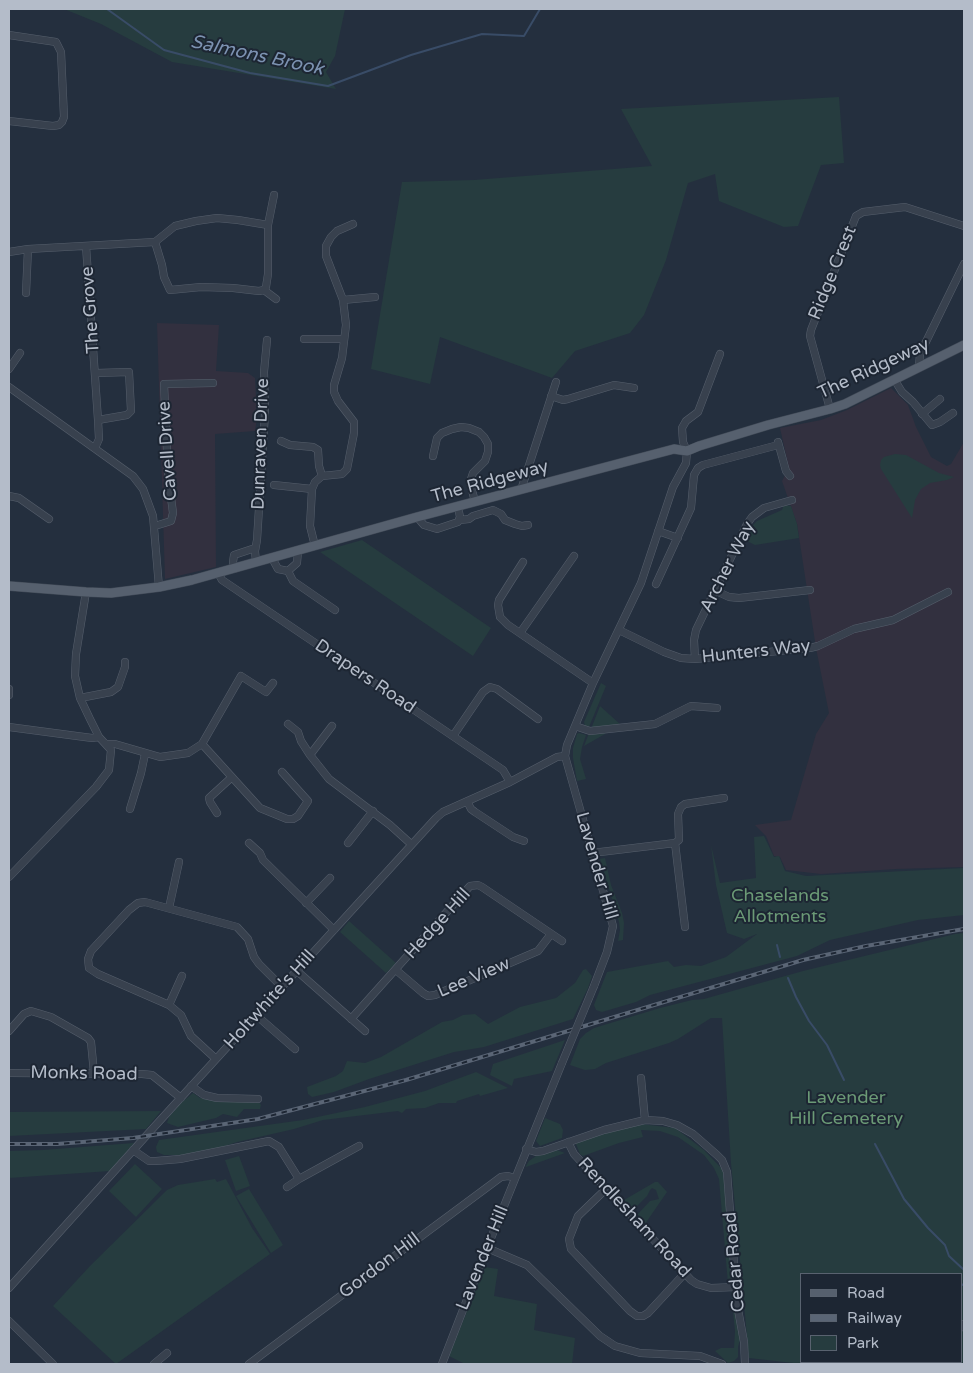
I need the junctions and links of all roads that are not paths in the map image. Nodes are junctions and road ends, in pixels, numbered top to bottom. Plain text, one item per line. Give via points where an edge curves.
1 (9, 35) edge
2 (9, 121) edge
3 (274, 195) dead end
4 (353, 224) dead end
5 (268, 225) junction
6 (964, 226) edge
7 (155, 242) junction
8 (86, 246) junction
9 (28, 249) junction
10 (9, 252) edge
11 (964, 264) edge
12 (264, 290) junction
13 (26, 293) dead end
14 (375, 297) dead end
15 (276, 299) dead end
16 (343, 300) junction
17 (304, 339) dead end
18 (344, 339) junction
19 (266, 340) dead end
20 (964, 345) edge
21 (20, 353) dead end
22 (720, 354) dead end
23 (920, 366) junction
24 (9, 369) edge
25 (96, 373) junction
26 (894, 379) junction
27 (556, 382) dead end
28 (213, 383) dead end
29 (9, 387) edge
30 (634, 388) dead end
31 (551, 396) junction
32 (940, 399) dead end
33 (830, 409) junction
34 (953, 412) dead end
35 (922, 414) junction
36 (98, 420) junction
37 (281, 441) dead end
38 (95, 448) junction
39 (687, 451) junction
40 (433, 456) dead end
41 (322, 476) junction
42 (790, 476) dead end
43 (274, 484) dead end
44 (312, 489) junction
45 (521, 490) junction
46 (9, 496) edge
47 (792, 500) dead end
48 (475, 502) junction
49 (458, 507) junction
50 (417, 517) junction
51 (49, 519) dead end
52 (460, 520) junction
53 (528, 524) dead end
54 (155, 526) junction
55 (658, 531) junction
56 (678, 538) junction
57 (315, 546) junction
58 (255, 548) junction
59 (298, 551) junction
60 (574, 556) dead end
61 (272, 558) junction
62 (256, 562) junction
63 (523, 562) dead end
64 (234, 569) junction
65 (288, 571) junction
66 (218, 573) junction
67 (656, 584) dead end
68 (9, 586) edge
69 (159, 587) junction
70 (714, 590) junction
71 (810, 590) dead end
72 (86, 592) junction
73 (948, 592) dead end
74 (335, 610) dead end
75 (619, 630) junction
76 (520, 633) junction
77 (695, 659) junction
78 (125, 662) dead end
79 (273, 683) dead end
80 (593, 683) junction
81 (9, 689) edge
82 (9, 695) edge
83 (80, 698) junction
84 (717, 708) dead end
85 (538, 719) dead end
86 (288, 724) dead end
87 (9, 726) edge
88 (332, 726) dead end
89 (575, 726) junction
90 (453, 736) junction
91 (99, 737) junction
92 (107, 744) junction
93 (202, 744) junction
94 (145, 754) junction
95 (310, 755) junction
96 (565, 756) junction
97 (282, 772) dead end
98 (232, 777) junction
99 (510, 782) junction
100 (724, 798) dead end
101 (467, 801) junction
102 (130, 809) dead end
103 (373, 811) junction
104 (217, 813) dead end
105 (524, 841) dead end
106 (249, 843) dead end
107 (675, 843) junction
108 (348, 844) dead end
109 (412, 844) junction
110 (592, 853) junction
111 (180, 862) dead end
112 (9, 877) edge
113 (330, 878) dead end
114 (306, 903) junction
115 (169, 908) junction
116 (685, 927) dead end
117 (334, 930) junction
118 (551, 934) junction
119 (562, 940) dead end
120 (396, 970) junction
121 (297, 971) junction
122 (182, 976) dead end
123 (282, 987) junction
124 (170, 1005) junction
125 (256, 1015) junction
126 (351, 1019) junction
127 (9, 1031) edge
128 (365, 1031) dead end
129 (296, 1049) dead end
130 (216, 1060) junction
131 (9, 1073) edge
132 (94, 1073) junction
133 (641, 1078) dead end
134 (191, 1086) junction
135 (181, 1098) junction
136 (258, 1098) dead end
137 (645, 1120) junction
138 (568, 1142) junction
139 (359, 1146) dead end
140 (526, 1149) junction
141 (133, 1150) junction
142 (515, 1178) junction
143 (299, 1179) junction
144 (287, 1187) dead end
145 (606, 1189) junction
146 (487, 1248) junction
147 (685, 1273) junction
148 (736, 1287) junction
149 (9, 1288) edge
150 (9, 1321) edge
151 (167, 1353) dead end
152 (53, 1364) edge
153 (157, 1364) edge
154 (249, 1364) edge
155 (442, 1364) edge
156 (722, 1364) edge
157 (745, 1364) edge

1 - 2 street via 56,42 60,52 64,117 59,125 53,126
3 - 5 street
4 - 16 street via 338,231 326,246 326,256
5 - 7 street via 217,218 196,221 175,226
5 - 12 street via 268,274
6 - 33 street, Ridge Crest via 905,207 863,212 856,216 811,330 811,342
7 - 8 street
7 - 12 street via 169,293 216,288
8 - 9 street
8 - 25 street, The Grove
9 - 10 street
9 - 13 street
11 - 23 street via 920,354
12 - 15 street
14 - 16 street
16 - 18 street
17 - 18 street
18 - 41 street via 334,392 354,422 354,433 347,469 342,474
19 - 58 street, Dunraven Drive via 265,413
20 - 23 main road, The Ridgeway
21 - 24 street
22 - 39 street via 698,412 686,420 682,428
23 - 26 main road, The Ridgeway
25 - 36 street, The Grove
25 - 36 street, The Grove via 130,372 131,411 127,415
26 - 33 main road, The Ridgeway
26 - 35 street
27 - 31 street
28 - 54 street, Cavell Drive via 164,384 173,512 171,521
29 - 38 street
30 - 31 street via 614,385 563,400
31 - 45 street
32 - 35 street
33 - 39 main road, The Ridgeway
34 - 35 street via 932,424
36 - 38 street, The Grove via 99,439
37 - 41 street via 318,450
38 - 54 street via 133,476 143,489
39 - 45 main road, The Ridgeway via 674,449
39 - 55 street via 686,463 673,487
40 - 48 street via 437,438 452,429 469,428 484,437 488,444 485,460 470,482
41 - 44 street
42 - 56 street via 778,443 702,464 694,475 691,508
43 - 44 street
44 - 57 street via 310,526
45 - 48 main road, The Ridgeway
46 - 51 street via 19,498
47 - 70 street, Archer Way via 764,508 752,517
48 - 49 main road, The Ridgeway
49 - 50 main road, The Ridgeway
49 - 52 street
50 - 52 street via 424,525 437,529
50 - 57 main road, The Ridgeway
52 - 53 street via 493,510 515,524
54 - 69 street
55 - 56 street
55 - 75 street via 641,583
56 - 67 street
57 - 59 main road, The Ridgeway
58 - 62 street, Dunraven Drive
58 - 64 street via 234,555
59 - 61 main road, The Ridgeway
59 - 65 street via 297,563
60 - 76 street
61 - 62 main road, The Ridgeway
61 - 65 street via 278,570
62 - 64 main road, The Ridgeway
63 - 76 street via 498,605 500,617
64 - 66 main road, The Ridgeway
65 - 74 street via 293,581
66 - 69 main road, The Ridgeway
66 - 90 street, Drapers Road via 222,580
68 - 72 main road, The Ridgeway
69 - 72 main road, The Ridgeway
70 - 71 street via 739,598
70 - 77 street, Archer Way via 695,635
72 - 83 street via 75,664
73 - 77 street, Hunters Way via 894,620 854,629 818,646
75 - 77 street, Hunters Way via 674,657
75 - 80 street
76 - 80 street
78 - 83 street via 118,687 111,692
79 - 93 street via 266,692 241,676
80 - 89 street
81 - 82 street
83 - 91 street
84 - 89 street via 691,706 655,724 590,731
85 - 90 street via 490,687 483,692
86 - 95 street via 298,732
87 - 91 street
88 - 95 street
89 - 96 street
90 - 99 street, Drapers Road via 503,770
91 - 92 street
92 - 94 street
92 - 112 street via 112,753 106,776
93 - 94 street via 188,753 174,756
93 - 98 street
94 - 102 street
95 - 103 street via 329,779
96 - 99 street, Holtwhite's Hill via 557,757
96 - 110 street, Lavender Hill
97 - 98 street via 308,802 293,819 260,808
98 - 104 street via 209,798
99 - 101 street, Holtwhite's Hill
100 - 107 street via 681,806 678,814 680,836
101 - 105 street via 475,812
101 - 109 street, Holtwhite's Hill via 443,812
103 - 108 street
103 - 109 street
106 - 114 street
107 - 110 street
107 - 116 street
109 - 117 street, Holtwhite's Hill
110 - 140 street, Lavender Hill, bridge via 611,913 610,943
111 - 115 street
113 - 114 street
114 - 117 street
115 - 123 street via 237,927 248,939 258,964
115 - 124 street via 145,902 138,904 91,951 88,959 89,968 98,974
117 - 121 street, Holtwhite's Hill
118 - 119 street, Hedge Hill
118 - 120 street, Lee View via 538,951 434,995 423,993
118 - 120 street, Hedge Hill via 482,887 473,885 466,889
120 - 126 street, Hedge Hill
121 - 123 street, Holtwhite's Hill
121 - 126 street
122 - 124 street
123 - 125 street, Holtwhite's Hill
124 - 130 street via 181,1016 191,1036
125 - 129 street
125 - 130 street, Holtwhite's Hill
126 - 128 street
127 - 132 street via 31,1011 52,1017 88,1038
130 - 134 street, Holtwhite's Hill
131 - 132 street, Monks Road
132 - 135 street, Monks Road via 152,1075
133 - 137 street
134 - 135 street, Holtwhite's Hill
134 - 136 street via 204,1095 217,1098
135 - 141 street, Holtwhite's Hill
137 - 138 street
137 - 148 street, Cedar Road via 678,1125 722,1160 727,1172
138 - 140 street via 539,1152
138 - 145 street, Rendlesham Road via 574,1154
139 - 143 street
140 - 142 street, Lavender Hill
141 - 143 street via 149,1161 156,1161 269,1141 279,1147
141 - 149 street, Holtwhite's Hill
142 - 146 street, Lavender Hill
142 - 154 street, Gordon Hill via 501,1177
143 - 144 street
145 - 147 street, Rendlesham Road
145 - 147 street via 578,1216 569,1239 571,1249 637,1316 648,1313
146 - 155 street, Lavender Hill
146 - 156 street via 527,1266 600,1336 615,1346 640,1353 700,1356
147 - 148 street, Rendlesham Road via 703,1287
148 - 157 street, Cedar Road
150 - 152 street
151 - 153 street

